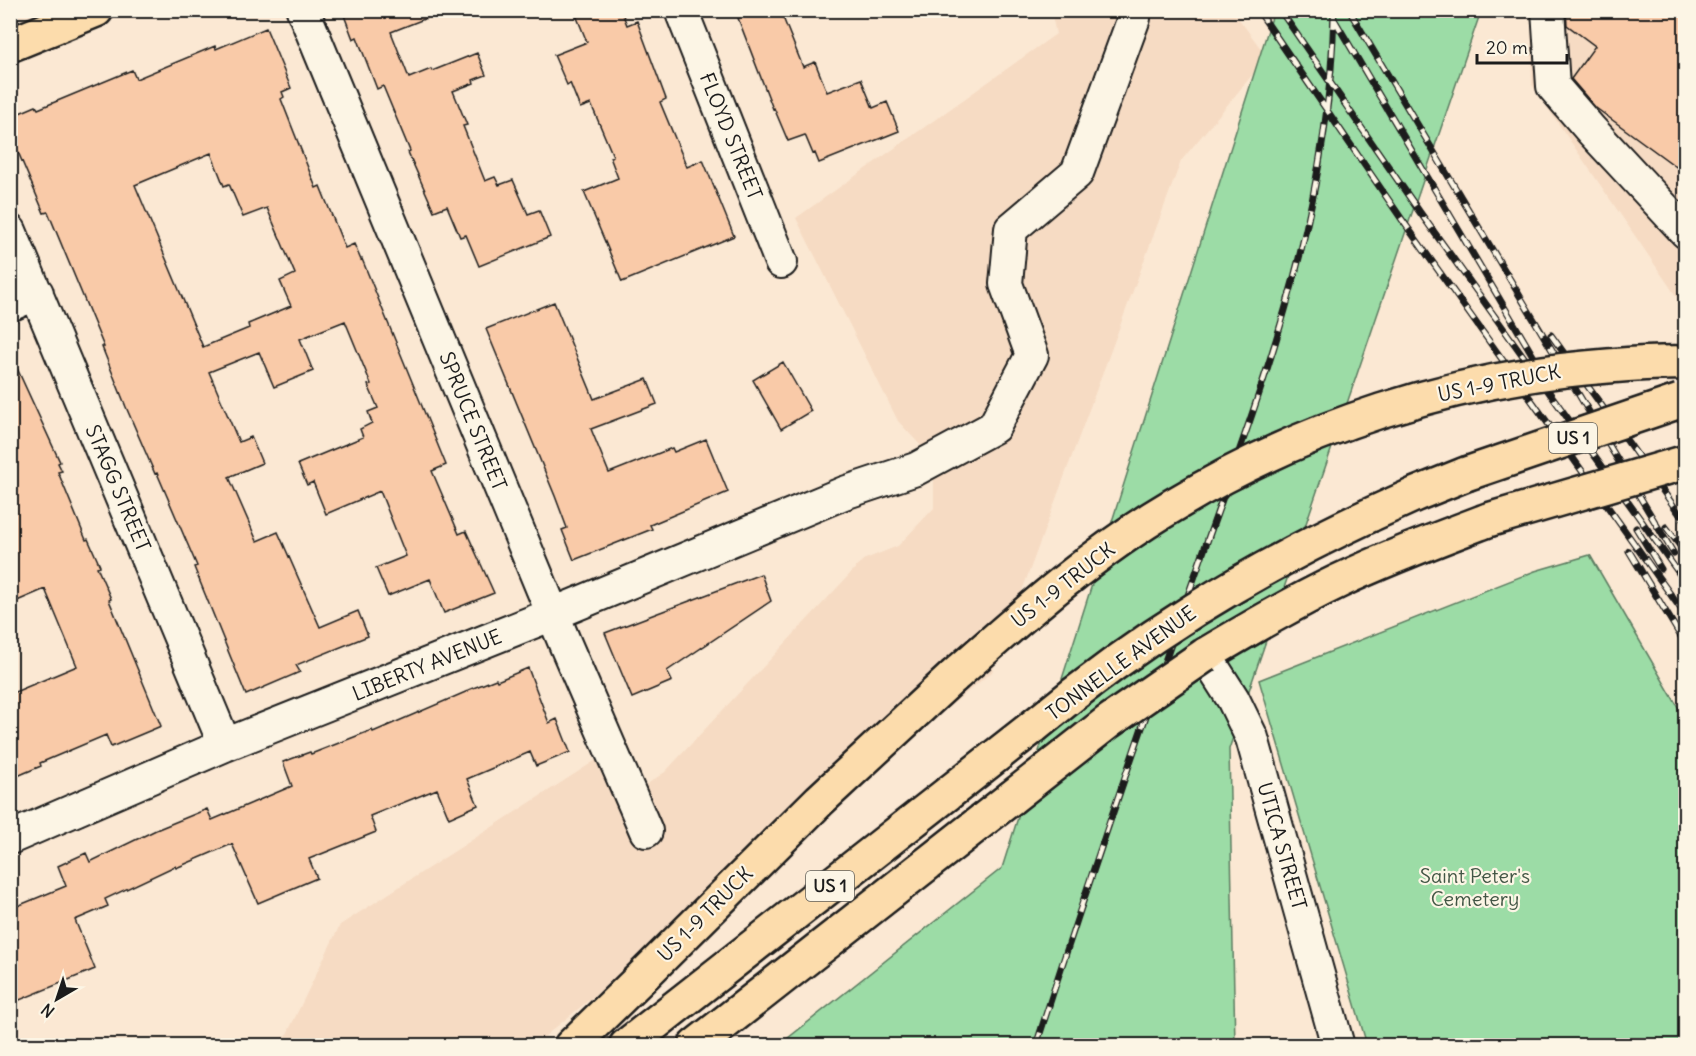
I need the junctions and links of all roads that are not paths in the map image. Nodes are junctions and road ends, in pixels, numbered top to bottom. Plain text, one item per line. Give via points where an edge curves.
1 (96, 10) edge
2 (303, 10) edge
3 (681, 10) edge
4 (1548, 10) edge
5 (1134, 18) dead end
6 (10, 45) edge
7 (10, 231) edge
8 (1686, 232) edge
9 (781, 262) dead end
10 (24, 299) edge
11 (1686, 363) edge
12 (1683, 400) edge
13 (1686, 462) edge
14 (1686, 483) edge
15 (1488, 520) junction
16 (553, 614) junction
17 (1205, 655) junction
18 (225, 745) junction
19 (646, 831) dead end
20 (10, 838) edge
21 (571, 1046) edge
22 (626, 1046) edge
23 (695, 1046) edge
24 (1338, 1046) edge

1 - 6 main road
2 - 16 street, SPRUCE STREET
3 - 9 street, FLOYD STREET
4 - 8 street via 1553,86
5 - 16 street, LIBERTY AVENUE via 1077,173 1011,229 1006,284 1032,355 994,427 916,469 844,493
7 - 10 street, STAGG STREET
10 - 18 street, STAGG STREET
11 - 21 main road, US 1-9 TRUCK, bridge via 1572,369 1461,388 1372,414 1294,444 1171,507 1036,604 954,676 820,800
12 - 22 main road, TONNELLE AVENUE / US 1, bridge via 1416,494 1273,563 1204,603 1072,695
13 - 15 main road, TONNELLE AVENUE / US 1, bridge
14 - 15 main road, bridge via 1607,494
15 - 17 main road, TONNELLE AVENUE / US 1 via 1340,580
16 - 18 street, LIBERTY AVENUE
16 - 19 street, SPRUCE STREET
17 - 23 main road, TONNELLE AVENUE / US 1, bridge via 1100,728
17 - 24 street, UTICA STREET via 1252,738
18 - 20 street, LIBERTY AVENUE

